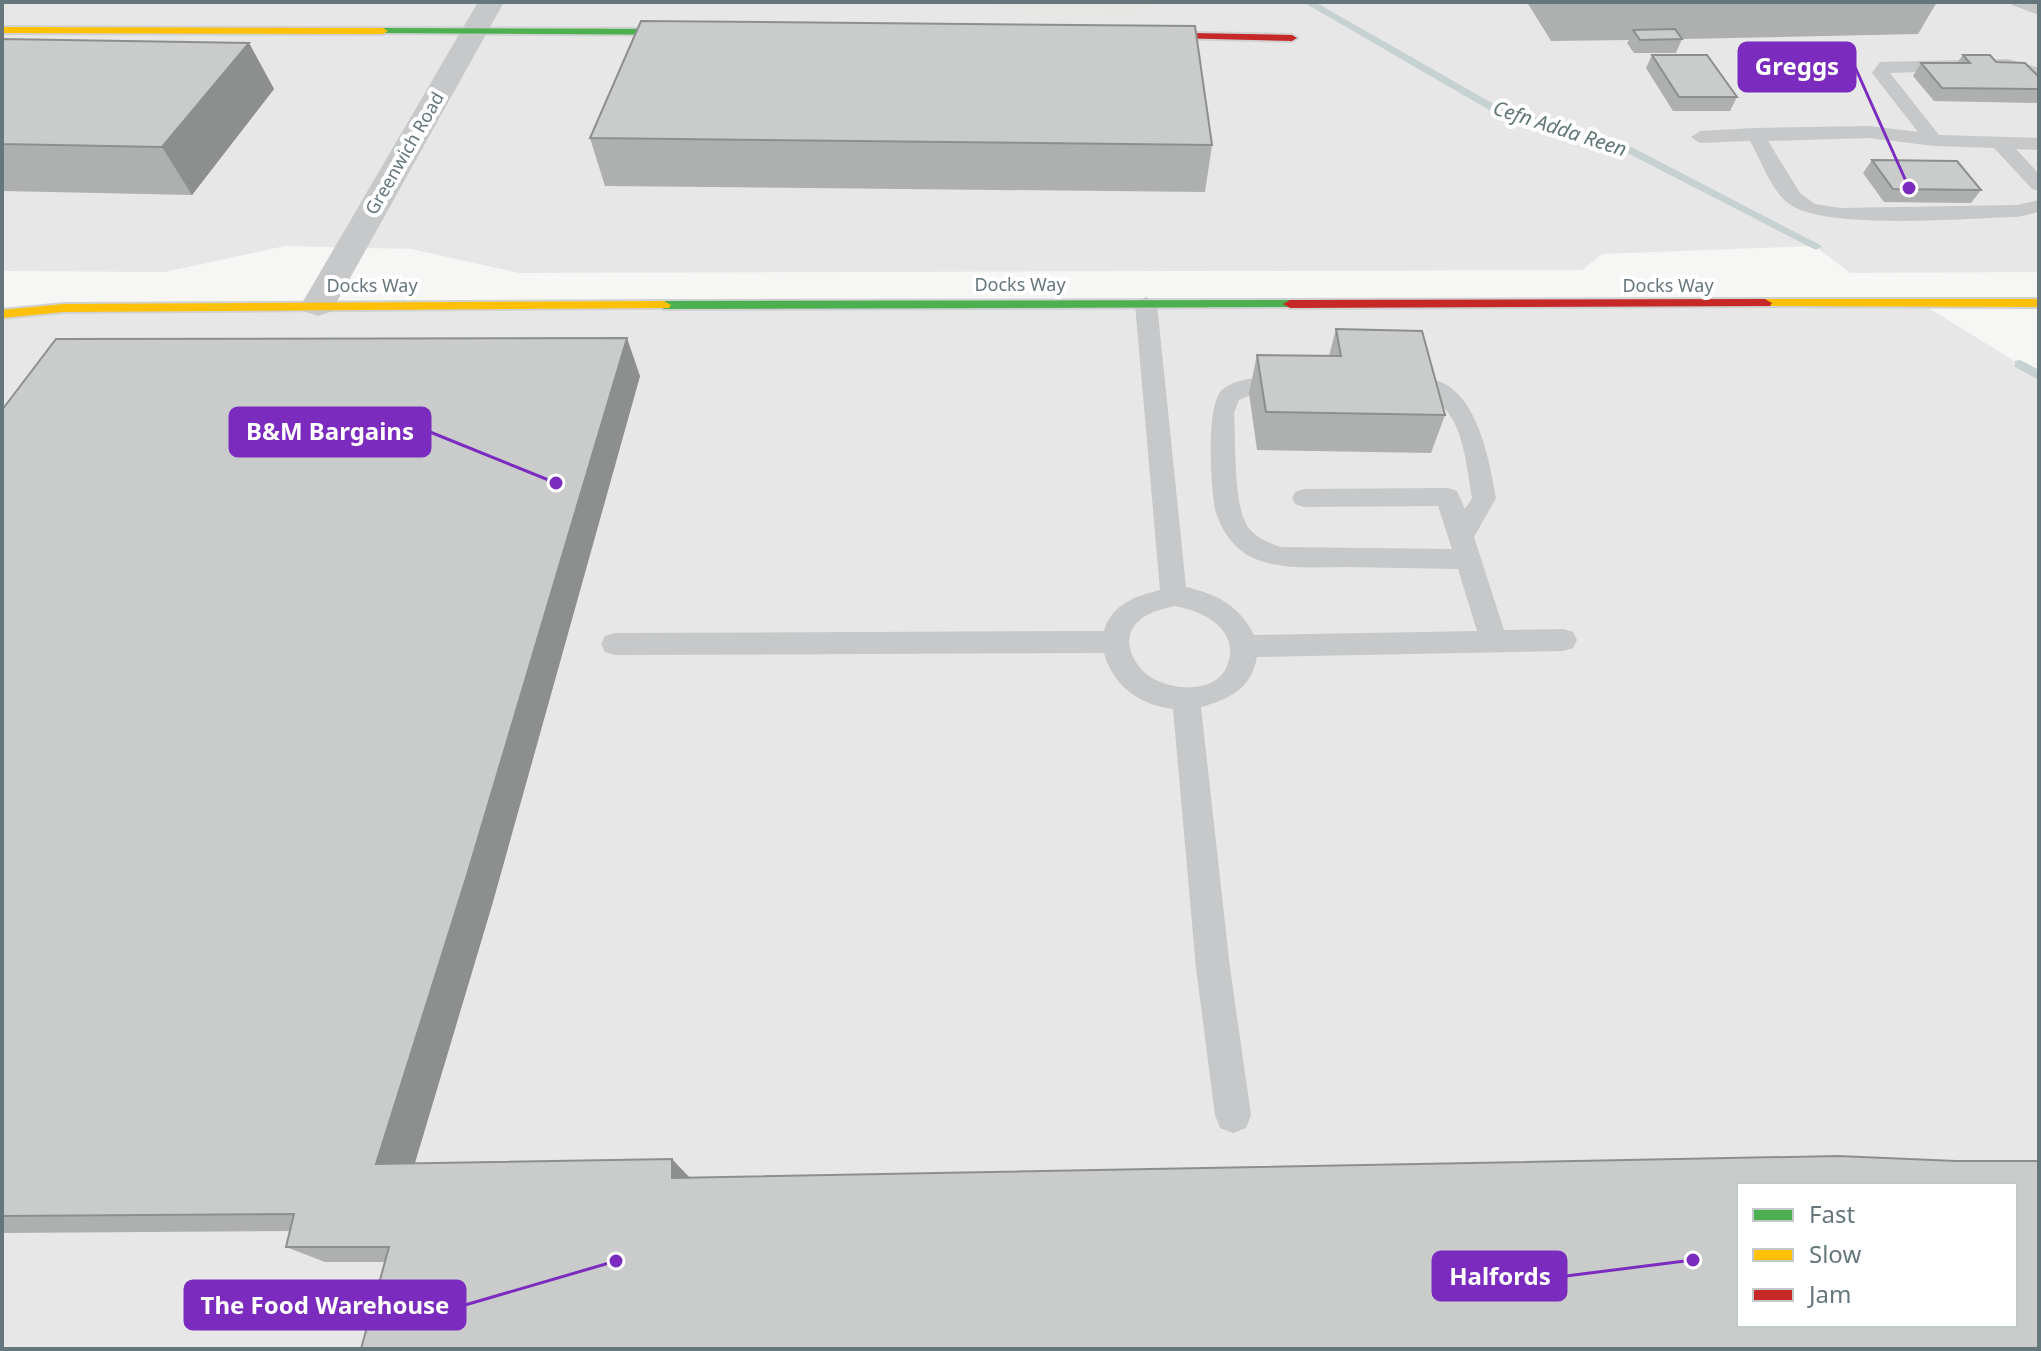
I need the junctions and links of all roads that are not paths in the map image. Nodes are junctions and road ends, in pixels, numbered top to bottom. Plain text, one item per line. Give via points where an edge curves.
1 (491, 2) edge
2 (2018, 2) edge
3 (2039, 10) edge
4 (2, 30) edge
5 (35, 30) junction
6 (475, 30) junction
7 (719, 32) edge
8 (1117, 35) edge
9 (1292, 38) dead end
10 (14, 50) edge
11 (2039, 74) edge
12 (1755, 134) junction
13 (1700, 137) dead end
14 (1934, 140) junction
15 (2001, 144) junction
16 (2039, 144) edge
17 (2039, 185) edge
18 (2039, 206) edge
19 (2039, 303) edge
20 (1146, 304) junction
21 (318, 305) junction
22 (2, 314) edge
23 (1315, 386) edge
24 (1413, 386) edge
25 (1304, 498) dead end
26 (1463, 549) junction
27 (1174, 596) junction
28 (1494, 640) junction
29 (1563, 640) dead end
30 (1113, 642) junction
31 (615, 644) dead end
32 (1244, 646) junction
33 (1186, 700) junction
34 (1233, 1115) dead end

1 - 6 street, Greenwich Road
2 - 3 lane
4 - 5 street
5 - 6 street
5 - 10 lane
6 - 7 street
6 - 21 street, Greenwich Road
8 - 9 street
11 - 14 lane via 2008,64 1886,66 1881,73
12 - 13 lane
12 - 14 lane via 1869,132
12 - 18 lane via 1792,197 1809,209 1840,214 2017,211
14 - 15 lane
15 - 16 lane
15 - 17 lane
19 - 20 street, Docks Way
20 - 21 street, Docks Way
20 - 27 lane
21 - 22 street, Docks Way via 64,308
23 - 26 lane via 1248,387 1230,395 1222,413 1228,509 1238,533 1257,549 1280,557
24 - 26 lane via 1456,401 1468,422 1484,498
25 - 26 lane via 1448,497
26 - 28 lane
27 - 30 lane via 1139,604 1117,627
27 - 32 lane via 1194,598 1228,617
28 - 29 lane
28 - 32 lane
30 - 31 lane
30 - 33 lane via 1126,676 1163,697
32 - 33 lane via 1236,677 1206,697
33 - 34 lane

